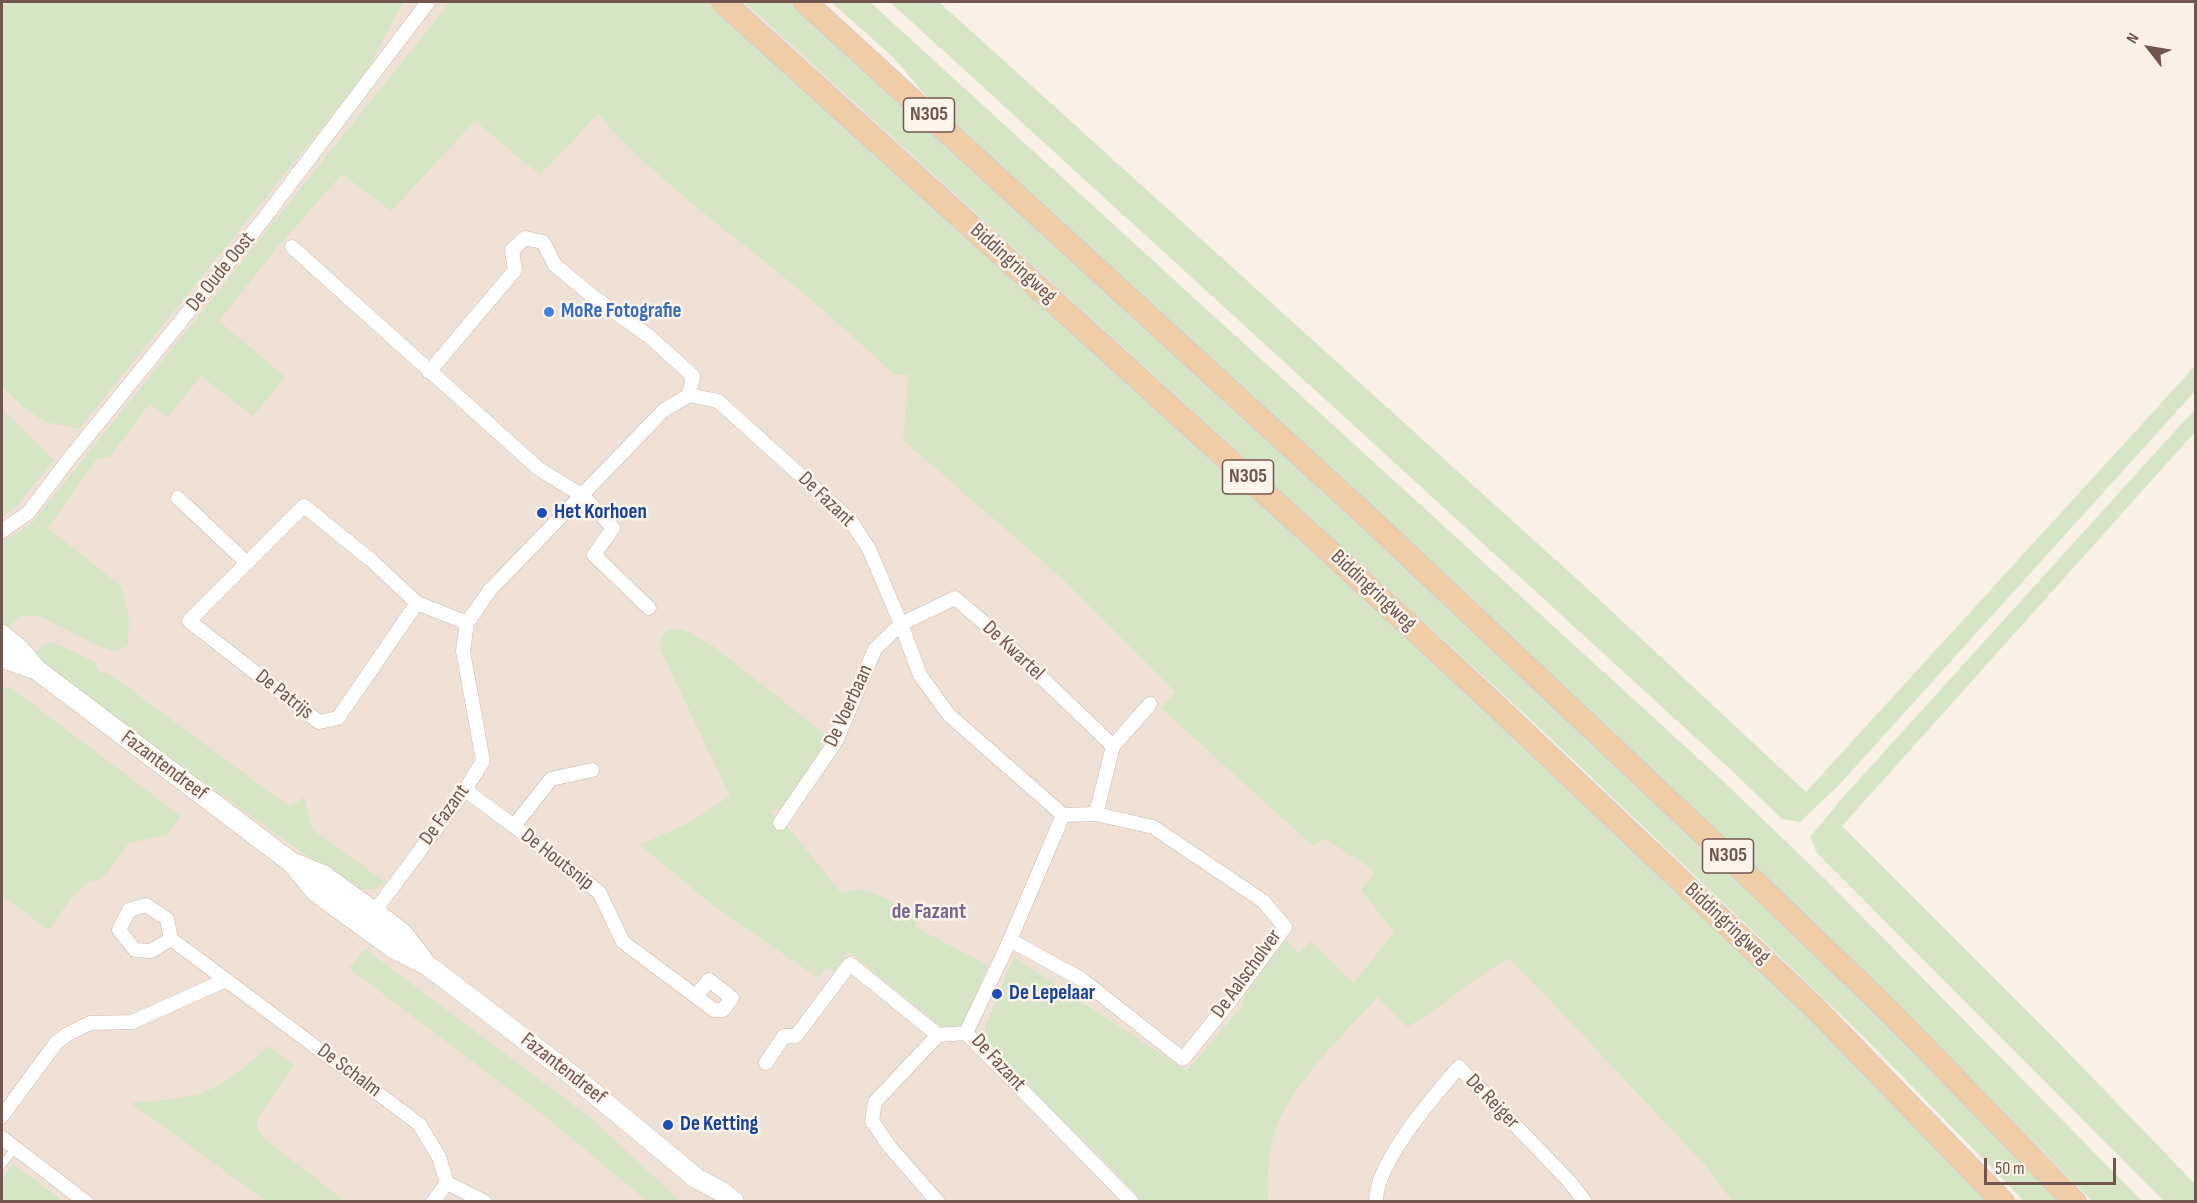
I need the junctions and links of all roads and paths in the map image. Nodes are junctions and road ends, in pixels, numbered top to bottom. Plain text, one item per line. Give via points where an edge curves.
1 (428, 2) edge
2 (723, 2) edge
3 (805, 2) edge
4 (292, 247) dead end
5 (429, 372) junction
6 (689, 395) junction
7 (583, 496) junction
8 (178, 498) dead end
9 (2, 531) edge
10 (246, 562) junction
11 (417, 603) junction
12 (649, 608) dead end
13 (467, 623) junction
14 (901, 624) junction
15 (2, 635) edge
16 (2, 655) edge
17 (37, 670) junction
18 (1150, 704) dead end
19 (1113, 746) junction
20 (592, 770) dead end
21 (465, 790) junction
22 (1096, 814) junction
23 (1063, 815) junction
24 (780, 823) dead end
25 (514, 826) junction
26 (370, 921) junction
27 (171, 939) dead end
28 (1010, 940) junction
29 (226, 980) junction
30 (696, 996) dead end
31 (966, 1033) junction
32 (938, 1035) junction
33 (766, 1064) dead end
34 (2, 1116) edge
35 (2, 1138) edge
36 (15, 1148) junction
37 (2, 1165) edge
38 (696, 1178) junction
39 (447, 1183) junction
40 (86, 1202) edge
41 (433, 1202) edge
42 (485, 1202) edge
43 (711, 1202) edge
44 (734, 1202) edge
45 (938, 1202) edge
46 (1132, 1202) edge
47 (1376, 1202) edge
48 (1585, 1202) edge
49 (2003, 1202) edge
50 (2076, 1202) edge

1 - 9 street, De Oude Oost via 262,221 28,513
2 - 49 main road, Biddingringweg / N305 via 1481,692 1816,1009
3 - 50 main road, N305 via 1371,520 1621,755 1890,1012
4 - 5 street
5 - 6 street via 515,270 512,250 525,238 543,242 555,265 650,337 693,376
5 - 7 street via 539,468
6 - 7 street, De Fazant via 664,410
6 - 14 street, De Fazant via 718,402 850,520 869,549
7 - 12 street via 613,528 594,555
7 - 13 street, De Fazant via 490,590
8 - 10 street
10 - 11 street, De Patrijs via 304,506
10 - 11 street, De Patrijs via 189,621 319,722 338,718
11 - 13 street, De Patrijs
13 - 21 street, De Fazant via 463,651 483,761
14 - 19 street, De Kwartel via 955,598
14 - 23 street, De Fazant via 920,675 949,715
14 - 24 street, De Voerbaan via 875,649 836,741
15 - 17 street, Fazantendreef
16 - 17 street, Fazantendreef
17 - 26 street, Fazantendreef via 291,862 314,890
18 - 19 street
19 - 22 street
20 - 25 street, De Houtsnip via 551,779
21 - 25 street, De Houtsnip
21 - 26 street, De Fazant
22 - 23 street, De Aalscholver
22 - 28 street, De Aalscholver via 1153,826 1263,901 1285,927 1183,1059 1081,979
23 - 28 street, De Fazant
25 - 30 street, De Houtsnip via 599,892 623,942
26 - 38 street, Fazantendreef via 393,948 427,965 573,1076
27 - 29 street, De Schalm
28 - 31 street, De Fazant
29 - 34 street via 132,1022 90,1023 66,1035
29 - 39 street, De Schalm via 419,1124 438,1157
31 - 32 street
31 - 46 street, De Fazant
32 - 33 street via 850,964 796,1036 784,1036
32 - 45 street via 874,1102 873,1121 889,1146
35 - 36 street
36 - 37 lane
36 - 40 street
38 - 43 street, Fazantendreef
38 - 44 street, Fazantendreef
39 - 41 street
39 - 42 street
47 - 48 street, De Reiger via 1393,1153 1458,1067

